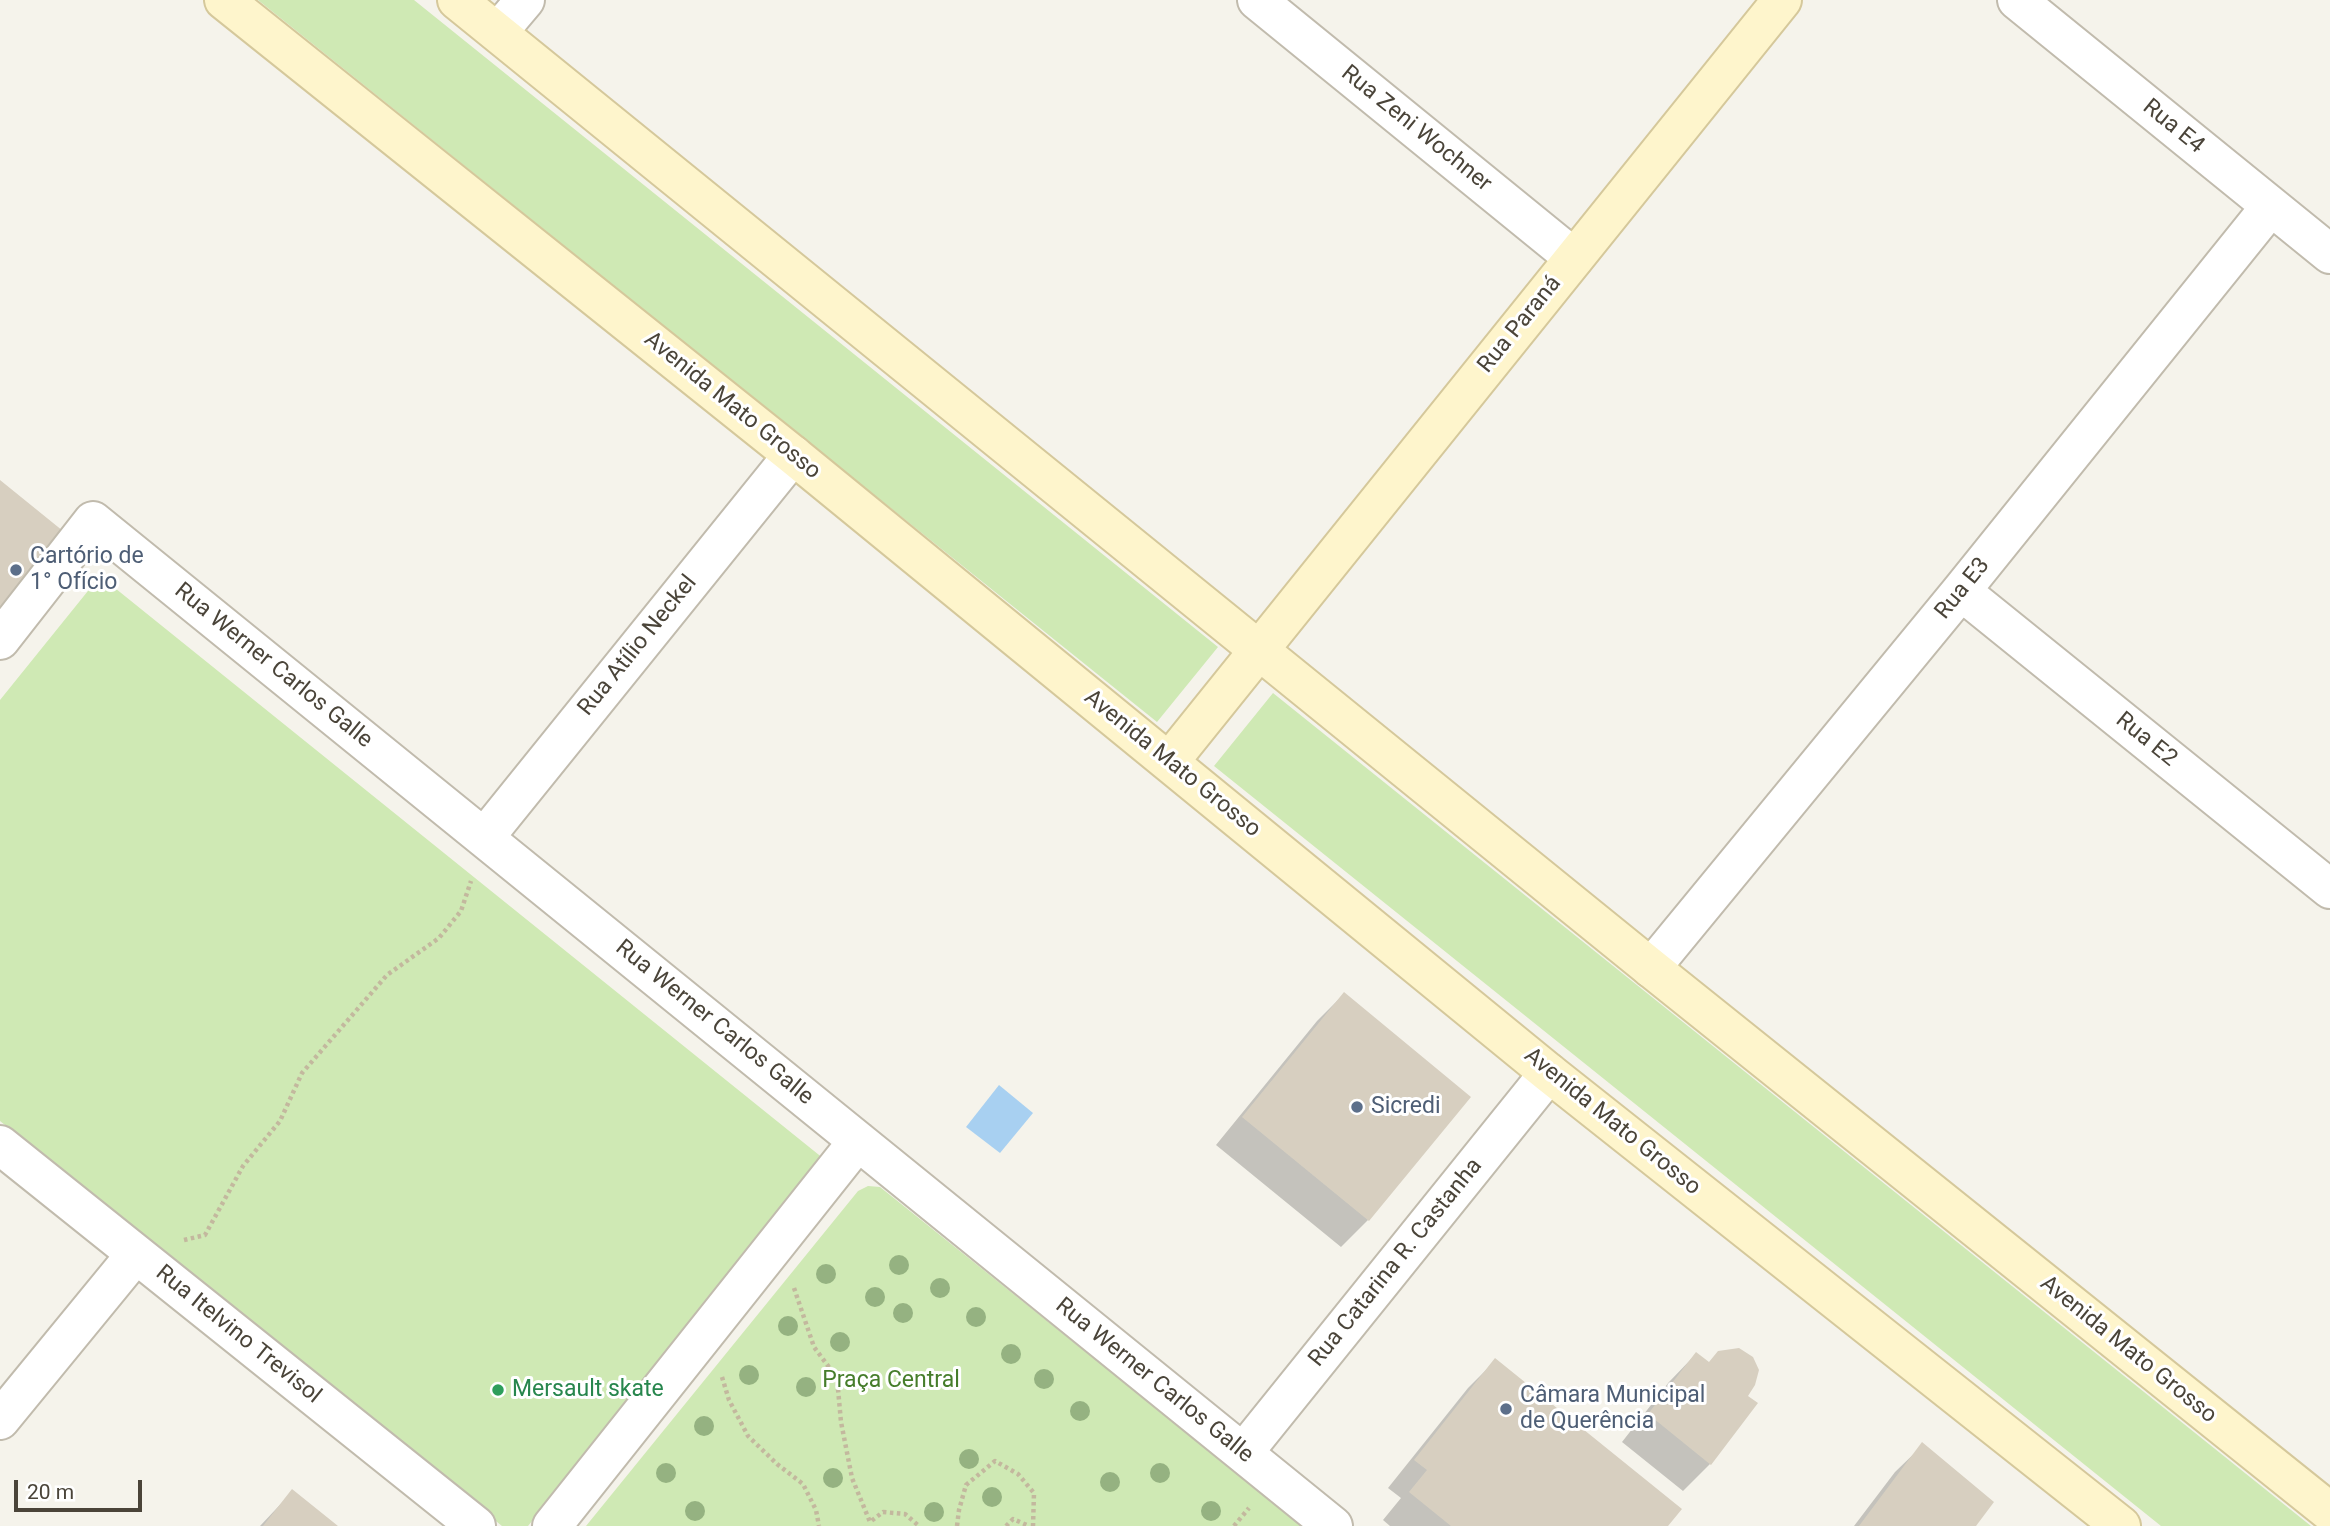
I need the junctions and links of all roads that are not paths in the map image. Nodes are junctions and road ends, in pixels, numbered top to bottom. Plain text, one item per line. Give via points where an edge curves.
1 (224, 0) edge
2 (457, 0) edge
3 (525, 0) edge
4 (1257, 0) edge
5 (1782, 0) edge
6 (2017, 0) edge
7 (498, 32) junction
8 (2271, 206) junction
9 (2330, 254) edge
10 (1574, 258) junction
11 (793, 454) junction
12 (1961, 591) junction
13 (0, 640) edge
14 (1258, 649) junction
15 (1169, 762) junction
16 (484, 838) junction
17 (2329, 886) edge
18 (1651, 968) junction
19 (1549, 1073) junction
20 (858, 1140) junction
21 (0, 1145) edge
22 (136, 1254) junction
23 (0, 1420) edge
24 (1243, 1453) junction
25 (2330, 1512) edge
26 (476, 1526) edge
27 (552, 1526) edge
28 (1333, 1526) edge
29 (2121, 1526) edge

1 - 11 street, Avenida Mato Grosso
2 - 7 street, Avenida Mato Grosso
3 - 7 street
4 - 10 street, Rua Zeni Wochner
5 - 10 street, Rua Paraná
6 - 8 street, Rua E4
7 - 14 street, Avenida Mato Grosso
8 - 9 street, Rua E4
8 - 12 street, Rua E3
10 - 14 street, Rua Paraná
11 - 15 street, Avenida Mato Grosso
11 - 16 street, Rua Atílio Neckel
12 - 17 street, Rua E2
12 - 18 street, Rua E3
13 - 16 street, Rua Werner Carlos Galle via 93,521
14 - 15 street, Rua Paraná
14 - 18 street, Avenida Mato Grosso
15 - 19 street, Avenida Mato Grosso
16 - 20 street, Rua Werner Carlos Galle
18 - 25 street, Avenida Mato Grosso
19 - 24 street, Rua Catarina R. Castanha
19 - 29 street, Avenida Mato Grosso
20 - 24 street, Rua Werner Carlos Galle
20 - 27 street
21 - 22 street, Rua Itelvino Trevisol
22 - 23 street
22 - 26 street, Rua Itelvino Trevisol
24 - 28 street, Rua Werner Carlos Galle

